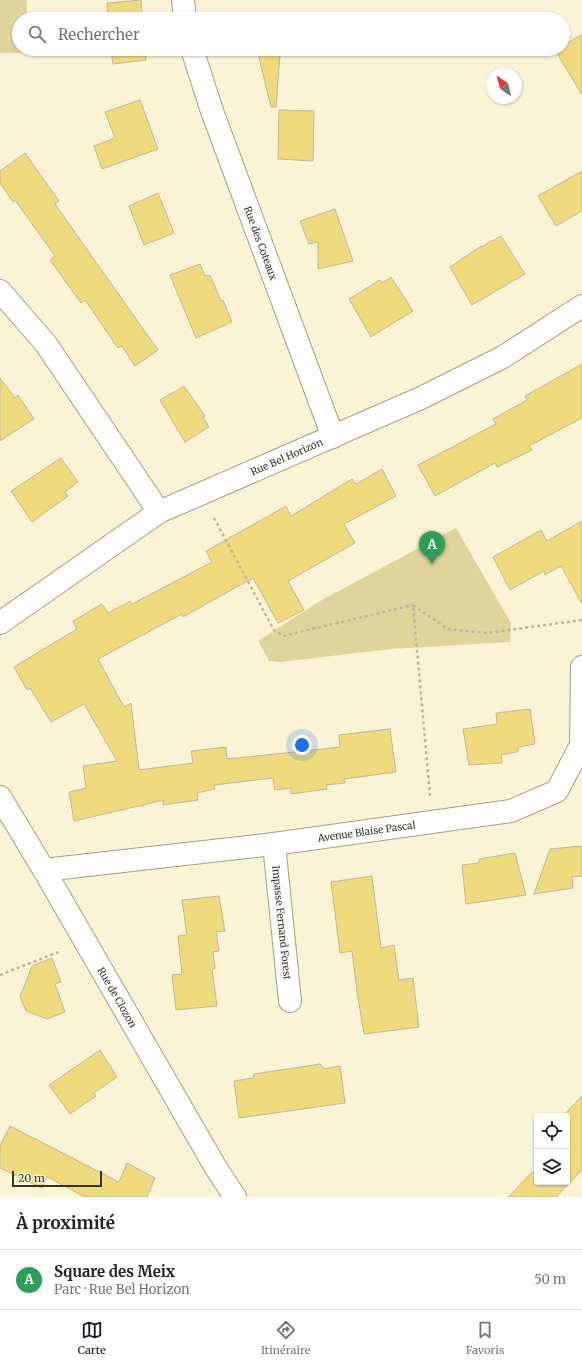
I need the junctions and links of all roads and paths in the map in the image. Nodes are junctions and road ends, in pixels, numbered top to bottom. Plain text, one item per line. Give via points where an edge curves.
1 (184, 0) edge
2 (185, 12) edge
3 (194, 56) edge
4 (0, 291) edge
5 (582, 306) edge
6 (333, 437) junction
7 (197, 495) junction
8 (159, 512) junction
9 (413, 605) junction
10 (582, 620) edge
11 (0, 623) edge
12 (582, 667) edge
13 (0, 797) edge
14 (432, 822) junction
15 (274, 844) junction
16 (44, 870) junction
17 (86, 942) junction
18 (0, 975) edge
19 (290, 1000) dead end
20 (235, 1197) edge

1 - 2 street
3 - 6 street, Rue des Coteaux via 212,111
4 - 8 street via 46,344
5 - 6 street, Rue Bel Horizon via 504,357
6 - 7 street, Rue Bel Horizon
7 - 8 street, Rue Bel Horizon
7 - 9 path via 209,508 274,630 283,636
8 - 11 street, Rue Bel Horizon
9 - 10 path via 448,629 487,633
9 - 14 path
12 - 14 street, Avenue Blaise Pascal via 581,745 557,791 511,811
13 - 16 street, Rue de Clozon
14 - 15 street, Avenue Blaise Pascal
15 - 16 street, Avenue Blaise Pascal
15 - 19 street, Impasse Fernand Forest
16 - 17 street, Rue de Clozon
17 - 18 path
17 - 20 street, Rue de Clozon

